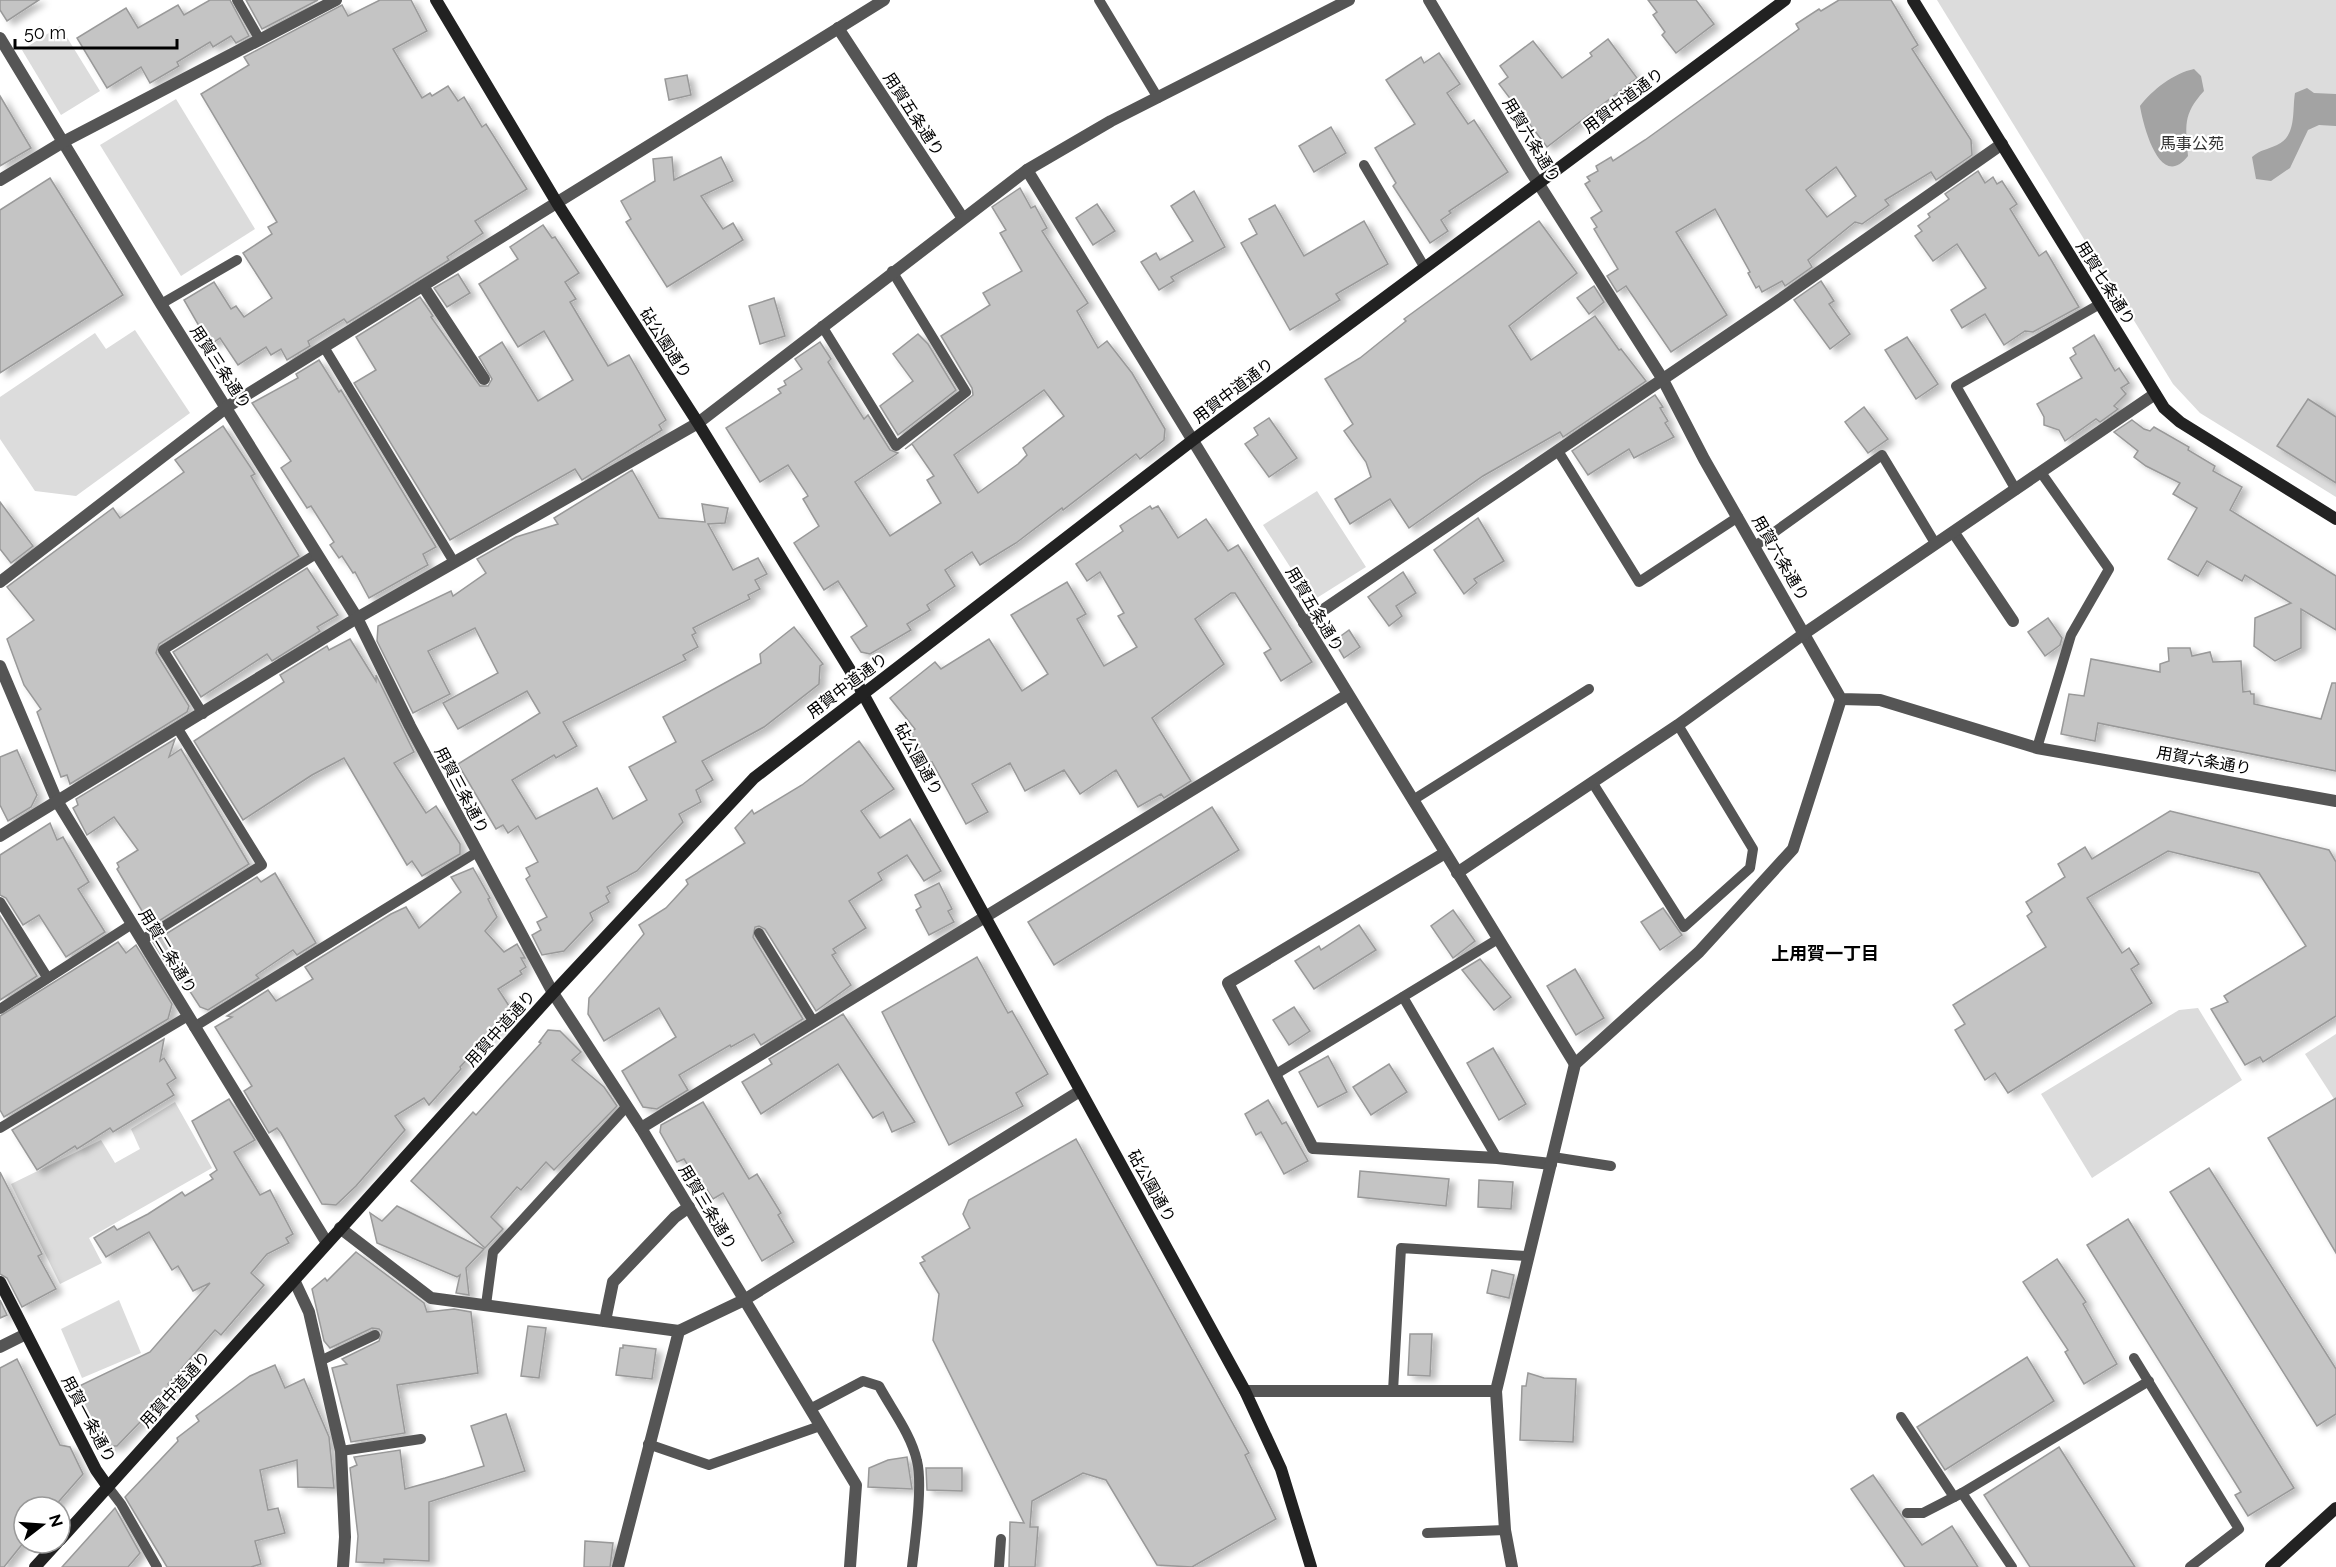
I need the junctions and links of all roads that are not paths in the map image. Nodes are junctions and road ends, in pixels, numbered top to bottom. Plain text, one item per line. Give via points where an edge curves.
1 (237, 0) edge
2 (336, 0) edge
3 (436, 0) edge
4 (884, 0) edge
5 (1099, 0) edge
6 (1349, 0) edge
7 (1429, 0) edge
8 (1785, 0) edge
9 (1913, 0) edge
10 (838, 28) junction
11 (0, 38) edge
12 (260, 40) junction
13 (1158, 98) junction
14 (63, 142) junction
15 (2002, 144) junction
16 (1364, 165) dead end
17 (1027, 170) junction
18 (0, 180) edge
19 (1539, 183) junction
20 (557, 203) junction
21 (962, 217) junction
22 (237, 260) dead end
23 (1425, 268) junction
24 (892, 272) junction
25 (423, 286) junction
26 (161, 304) junction
27 (2100, 304) junction
28 (822, 326) junction
29 (324, 347) junction
30 (1662, 378) junction
31 (484, 379) dead end
32 (2155, 394) junction
33 (227, 406) junction
34 (698, 423) junction
35 (1193, 440) junction
36 (1558, 451) junction
37 (2042, 474) junction
38 (2016, 490) junction
39 (1738, 517) junction
40 (2336, 519) edge
41 (1954, 533) junction
42 (1935, 543) junction
43 (1755, 546) junction
44 (316, 554) junction
45 (454, 562) junction
46 (0, 582) edge
47 (357, 618) junction
48 (2013, 621) dead end
49 (1304, 623) junction
50 (1805, 633) junction
51 (0, 666) edge
52 (1589, 690) dead end
53 (863, 693) junction
54 (1347, 695) junction
55 (1841, 699) junction
56 (203, 714) junction
57 (1678, 725) junction
58 (178, 729) junction
59 (2037, 748) junction
60 (1592, 782) junction
61 (1413, 800) junction
62 (57, 801) junction
63 (2336, 801) edge
64 (0, 836) edge
65 (477, 852) junction
66 (1445, 853) junction
67 (1457, 873) junction
68 (0, 902) edge
69 (986, 916) junction
70 (132, 924) junction
71 (759, 933) dead end
72 (1498, 939) junction
73 (142, 940) junction
74 (47, 976) junction
75 (553, 993) junction
76 (1403, 997) junction
77 (0, 1008) edge
78 (813, 1021) junction
79 (191, 1022) junction
80 (1575, 1064) junction
81 (1276, 1074) junction
82 (1080, 1090) junction
83 (627, 1106) junction
84 (0, 1128) edge
85 (641, 1128) junction
86 (1497, 1158) junction
87 (1552, 1161) junction
88 (1611, 1166) dead end
89 (690, 1207) junction
90 (340, 1227) junction
91 (327, 1243) junction
92 (1527, 1256) junction
93 (0, 1282) edge
94 (295, 1282) junction
95 (744, 1300) junction
96 (486, 1305) junction
97 (605, 1321) junction
98 (679, 1331) junction
99 (26, 1334) junction
100 (375, 1335) dead end
101 (0, 1347) edge
102 (2134, 1358) dead end
103 (320, 1361) junction
104 (2149, 1381) junction
105 (1245, 1390) junction
106 (1393, 1391) junction
107 (1496, 1391) junction
108 (810, 1409) junction
109 (1901, 1417) dead end
110 (820, 1426) junction
111 (421, 1438) dead end
112 (648, 1444) junction
113 (341, 1451) junction
114 (108, 1487) junction
115 (1958, 1495) junction
116 (2336, 1508) edge
117 (1907, 1513) dead end
118 (72, 1527) edge
119 (1505, 1530) junction
120 (1427, 1533) dead end
121 (1001, 1539) dead end
122 (46, 1555) edge
123 (35, 1567) edge
124 (157, 1567) edge
125 (343, 1567) edge
126 (618, 1567) edge
127 (850, 1567) edge
128 (912, 1567) edge
129 (999, 1567) edge
130 (1311, 1567) edge
131 (1512, 1567) edge
132 (2012, 1567) edge
133 (2190, 1567) edge
134 (2271, 1567) edge

1 - 12 lane
2 - 12 street
3 - 20 street, 砧公園通り
4 - 10 street
5 - 13 lane
6 - 13 street
7 - 19 street, 用賀六条通り
8 - 19 street, 用賀中道通り
9 - 15 street, 用賀七条通り
10 - 20 street
10 - 21 street, 用賀五条通り
11 - 14 street, 用賀三条通り
12 - 14 street
13 - 17 street
14 - 18 street
14 - 26 street, 用賀三条通り
15 - 27 street, 用賀七条通り
15 - 30 street
16 - 23 lane
17 - 21 street
17 - 35 street, 用賀五条通り
19 - 23 street, 用賀中道通り
19 - 30 street, 用賀六条通り
20 - 25 street
20 - 34 street, 砧公園通り
21 - 24 street
22 - 26 lane
23 - 35 street, 用賀中道通り
24 - 28 street
24 - 28 lane via 966,392 896,446
25 - 29 street
25 - 31 street
26 - 33 street, 用賀三条通り
27 - 32 street, 用賀七条通り
27 - 38 lane via 1956,386
28 - 34 street
29 - 33 street
29 - 45 lane
30 - 36 street
30 - 39 street, 用賀六条通り
32 - 37 street
32 - 40 street, 用賀七条通り via 2180,422
33 - 44 street, 用賀三条通り
33 - 46 street
34 - 45 street
34 - 53 street, 砧公園通り
35 - 49 street, 用賀五条通り
35 - 53 street, 用賀中道通り
36 - 39 lane via 1639,582
36 - 49 street
37 - 38 street
37 - 59 lane via 2109,569 2071,635
38 - 41 street
39 - 43 street, 用賀六条通り
41 - 42 street
41 - 48 street
42 - 43 lane via 1882,455
42 - 50 street
43 - 50 street, 用賀六条通り
44 - 47 street, 用賀三条通り
44 - 56 lane via 163,650
45 - 47 street
47 - 56 street
47 - 65 street, 用賀三条通り
49 - 54 street, 用賀五条通り
50 - 55 street, 用賀六条通り
50 - 57 street
51 - 62 street, 用賀二条通り
52 - 61 lane
53 - 69 street, 砧公園通り
53 - 75 street, 用賀中道通り via 754,778
54 - 61 street, 用賀五条通り
54 - 69 street
55 - 59 street, 用賀六条通り via 1880,700
55 - 80 street via 1793,849 1699,952
56 - 58 street
57 - 60 street
57 - 60 lane via 1753,849 1750,868 1684,927
58 - 62 street
58 - 73 lane via 262,865
59 - 63 street, 用賀六条通り
60 - 67 street
61 - 66 street, 用賀五条通り
62 - 64 street
62 - 70 street, 用賀二条通り
65 - 75 street, 用賀三条通り
65 - 79 lane
66 - 67 street, 用賀五条通り
66 - 81 street via 1228,983
67 - 72 street, 用賀五条通り
68 - 74 lane
69 - 78 street
69 - 82 street, 砧公園通り
70 - 73 street, 用賀二条通り
70 - 74 lane
71 - 78 lane
72 - 76 lane
72 - 80 street, 用賀五条通り
73 - 79 street, 用賀二条通り
74 - 77 lane
75 - 83 street, 用賀三条通り
75 - 90 street, 用賀中道通り
76 - 81 lane
76 - 86 lane
78 - 85 street
79 - 84 lane
79 - 91 street, 用賀二条通り
80 - 87 street
81 - 86 street via 1313,1148
82 - 95 street
82 - 105 street, 砧公園通り
83 - 85 street, 用賀三条通り
83 - 96 lane via 493,1252
85 - 89 street, 用賀三条通り
86 - 87 street
87 - 88 lane
87 - 92 street
89 - 95 street, 用賀三条通り
89 - 97 street via 675,1217 613,1282
90 - 91 street, 用賀中道通り
90 - 96 street via 431,1298
91 - 94 street, 用賀中道通り
92 - 106 lane via 1401,1248
92 - 107 street
93 - 99 street, 用賀一条通り
94 - 103 street via 309,1312
94 - 114 street, 用賀中道通り
95 - 98 street
95 - 108 street, 用賀三条通り
96 - 97 street
97 - 98 street
98 - 112 street
99 - 101 street
99 - 114 street, 用賀一条通り
100 - 103 lane
102 - 104 lane
103 - 113 street
104 - 115 lane
104 - 133 lane via 2239,1529
105 - 106 street
105 - 130 street, 砧公園通り via 1281,1469
106 - 107 street
107 - 119 street
108 - 110 street, 用賀三条通り
108 - 128 lane via 863,1382 879,1386 918,1462
109 - 115 lane
110 - 112 lane via 709,1465
110 - 127 street, 用賀三条通り via 856,1485
111 - 113 lane
112 - 126 street
113 - 125 street
114 - 118 street, 用賀中道通り
114 - 124 lane, 用賀一条通り
115 - 117 lane via 1923,1513
115 - 132 lane
116 - 134 street
119 - 120 lane
119 - 131 street
121 - 129 lane
122 - 123 street, 用賀中道通り

